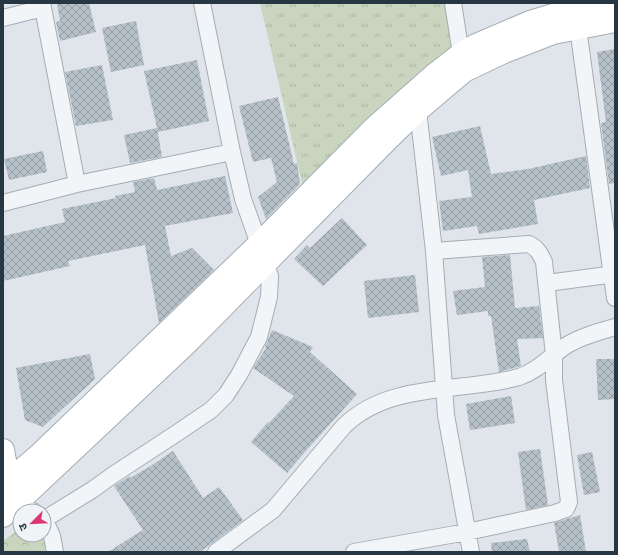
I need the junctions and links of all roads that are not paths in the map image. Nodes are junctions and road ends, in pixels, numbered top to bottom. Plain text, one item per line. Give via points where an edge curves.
1 (202, 3) edge
2 (453, 3) edge
3 (615, 4) edge
4 (42, 6) edge
5 (562, 8) edge
6 (3, 18) edge
7 (615, 21) edge
8 (578, 28) junction
9 (461, 54) junction
10 (412, 104) junction
11 (232, 152) junction
12 (77, 184) junction
13 (3, 203) edge
14 (434, 251) junction
15 (262, 253) junction
16 (613, 274) edge
17 (547, 283) junction
18 (615, 298) edge
19 (615, 327) edge
20 (554, 355) junction
21 (444, 389) junction
22 (3, 450) edge
23 (6, 483) edge
24 (16, 503) edge
25 (32, 503) edge
26 (52, 504) edge
27 (467, 532) junction
28 (52, 536) edge
29 (55, 552) edge
30 (216, 552) edge
31 (354, 552) edge
32 (471, 552) edge

1 - 11 street
2 - 9 street
3 - 5 street
4 - 6 street
4 - 12 street
5 - 9 street
7 - 8 street
8 - 10 street via 530,41 464,71
8 - 16 street
9 - 10 street
10 - 14 street
10 - 15 street via 390,137
11 - 12 street
11 - 15 street via 243,199
12 - 13 street
14 - 17 street via 529,244 540,252
14 - 21 street
15 - 23 street
15 - 25 street via 187,343
15 - 26 street via 270,276 269,297 259,338 240,376 226,395 211,410 92,490
16 - 17 street
16 - 18 street
17 - 20 street
19 - 20 street via 580,338
20 - 21 street via 521,376
20 - 27 street via 554,380 569,502 566,509
21 - 27 street via 446,415
21 - 30 street via 417,392 378,402 354,416 273,510
22 - 23 street
23 - 24 street
27 - 31 street
27 - 32 street
28 - 29 street

